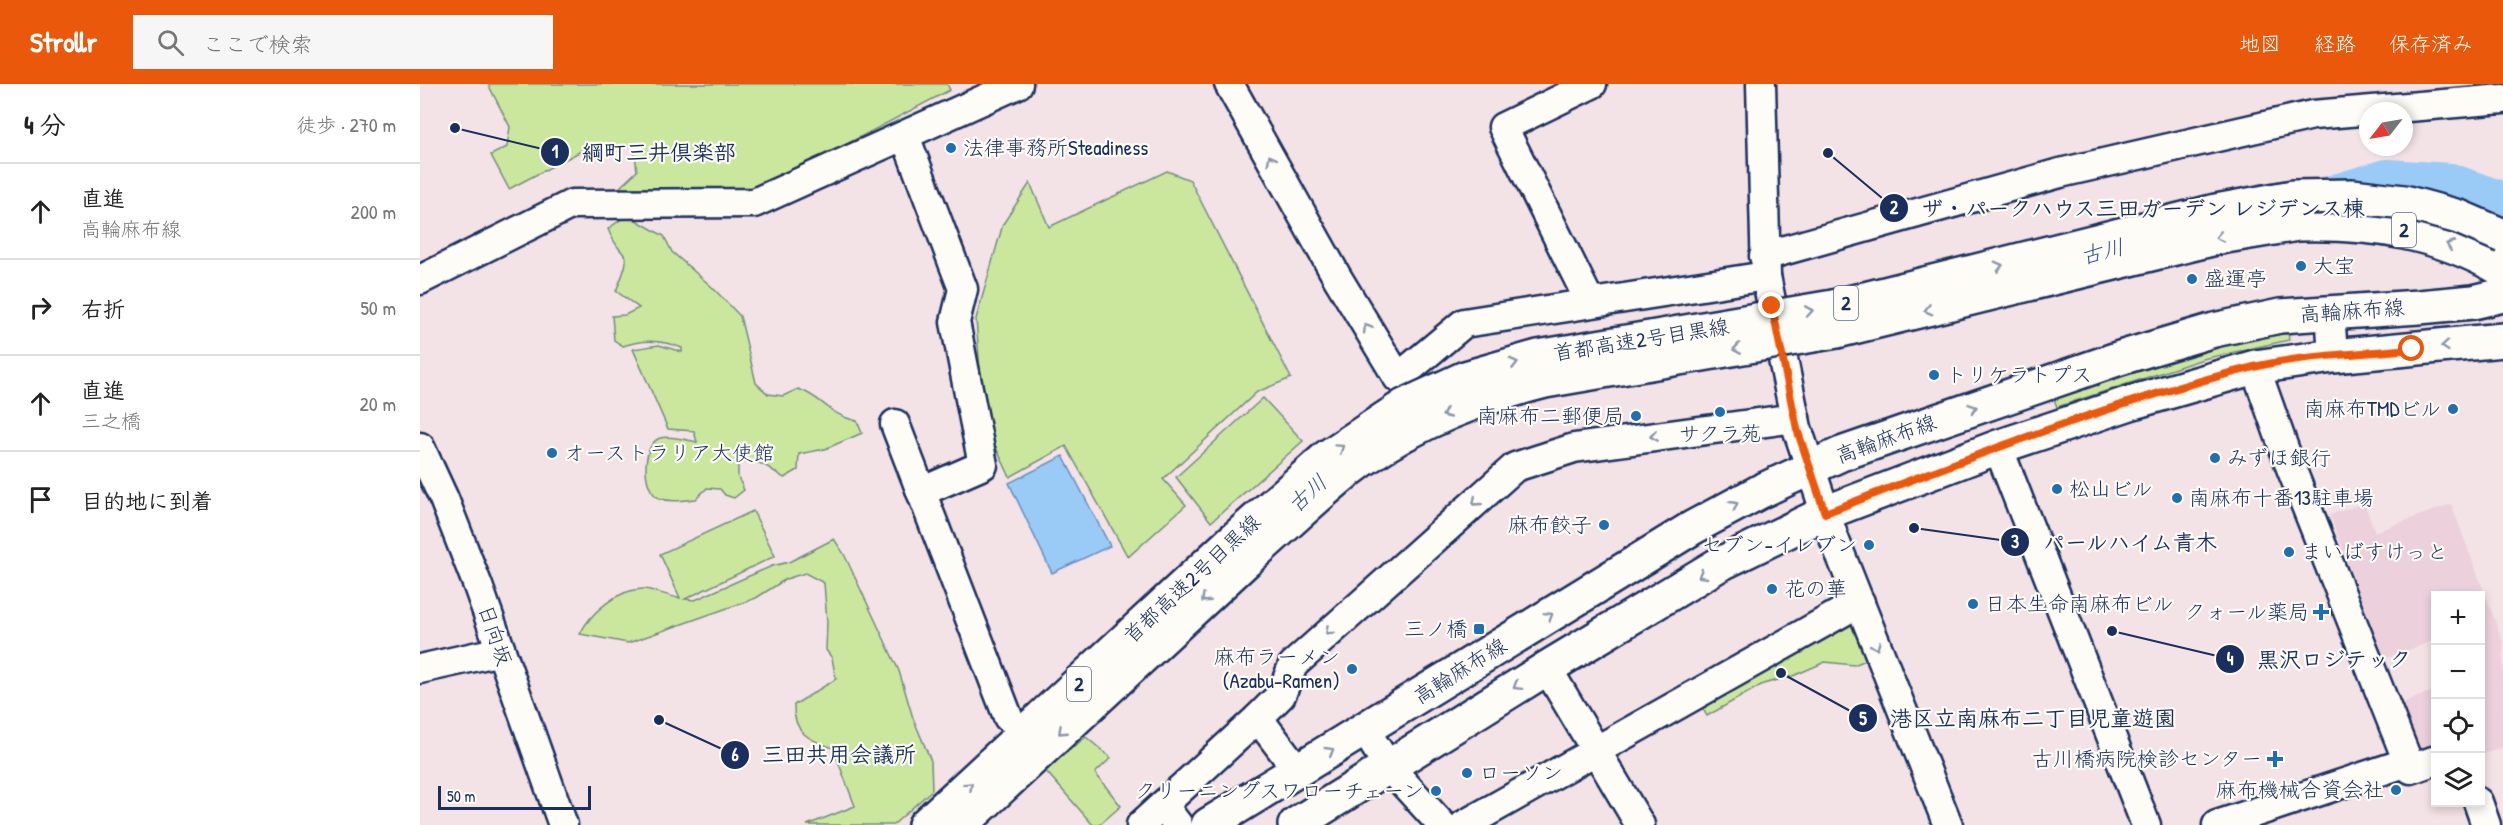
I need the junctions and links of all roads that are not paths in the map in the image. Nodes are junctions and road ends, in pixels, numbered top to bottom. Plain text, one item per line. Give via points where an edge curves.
1 (1018, 84) edge
2 (1229, 84) edge
3 (1592, 84) edge
4 (1761, 84) edge
5 (2503, 99) edge
6 (905, 136) junction
7 (2503, 236) edge
8 (1765, 266) junction
9 (2503, 270) edge
10 (420, 280) edge
11 (2503, 295) edge
12 (1590, 302) junction
13 (2330, 311) junction
14 (2503, 339) edge
15 (2333, 356) junction
16 (2255, 367) junction
17 (1795, 418) junction
18 (895, 424) dead end
19 (420, 447) edge
20 (1998, 447) junction
21 (1810, 467) junction
22 (921, 492) junction
23 (1825, 513) junction
24 (1860, 602) junction
25 (501, 651) junction
26 (1547, 668) junction
27 (420, 669) edge
28 (1008, 717) dead end
29 (1258, 718) junction
30 (1365, 730) junction
31 (1596, 751) junction
32 (2408, 762) junction
33 (2431, 762) edge
34 (1388, 766) junction
35 (1298, 771) junction
36 (2480, 807) edge
37 (1171, 815) edge
38 (563, 825) edge
39 (925, 825) edge
40 (961, 825) edge
41 (1141, 825) edge
42 (1208, 825) edge
43 (1294, 825) edge
44 (1442, 825) edge
45 (1464, 825) edge
46 (1640, 825) edge
47 (1947, 825) edge
48 (2146, 825) edge
49 (2217, 825) edge
50 (2487, 825) edge

1 - 6 street
12 -> 2 street via 1464,323 1398,378
3 - 12 street via 1503,127
4 - 8 street
5 - 8 street via 2313,115 2060,173
6 - 10 street via 754,203 572,204
6 - 22 street via 963,290 955,322 983,465
39 -> 7 main road, 首都高速2号目黒線 / 2, bridge via 1328,457 1404,406 1465,378 1538,357 1833,307 2216,211 2293,197 2342,196 2404,202 2459,217
8 - 12 street
8 - 17 street, bridge
9 -> 40 main road, 首都高速2号目黒線 / 2, bridge via 2448,243 2401,229 2351,224 2271,227 1837,331 1545,381 1473,402 1414,429 1344,474
11 - 13 main road, 高輪麻布線 via 2419,307
13 - 15 street
21 -> 13 main road, 高輪麻布線 via 2131,354 2243,322
14 -> 15 main road, 高輪麻布線
15 - 16 main road, 高輪麻布線
16 - 20 main road, 高輪麻布線
16 - 32 street via 2279,439
17 - 21 street
17 -> 29 street via 1574,448 1515,467 1293,665 1281,695
18 - 22 street
19 - 25 street, 日向坂 via 444,499
20 - 23 main road, 高輪麻布線
20 - 48 street
21 - 23 street
30 -> 21 main road, 高輪麻布線 via 1692,528
22 - 28 street
23 - 24 street
23 -> 26 main road, 高輪麻布線 via 1718,565
24 - 31 street
24 -> 47 street
25 - 27 street
25 - 38 street, 日向坂
26 - 31 street
26 -> 34 main road, 高輪麻布線
29 - 35 street
29 - 37 street
30 - 34 street
35 -> 30 main road, 高輪麻布線
31 - 45 street
31 - 46 street
32 - 33 street via 2411,769
32 - 49 street
34 - 43 main road, 高輪麻布線
34 - 44 street
35 - 42 main road, 高輪麻布線
36 - 50 street
37 - 41 street

